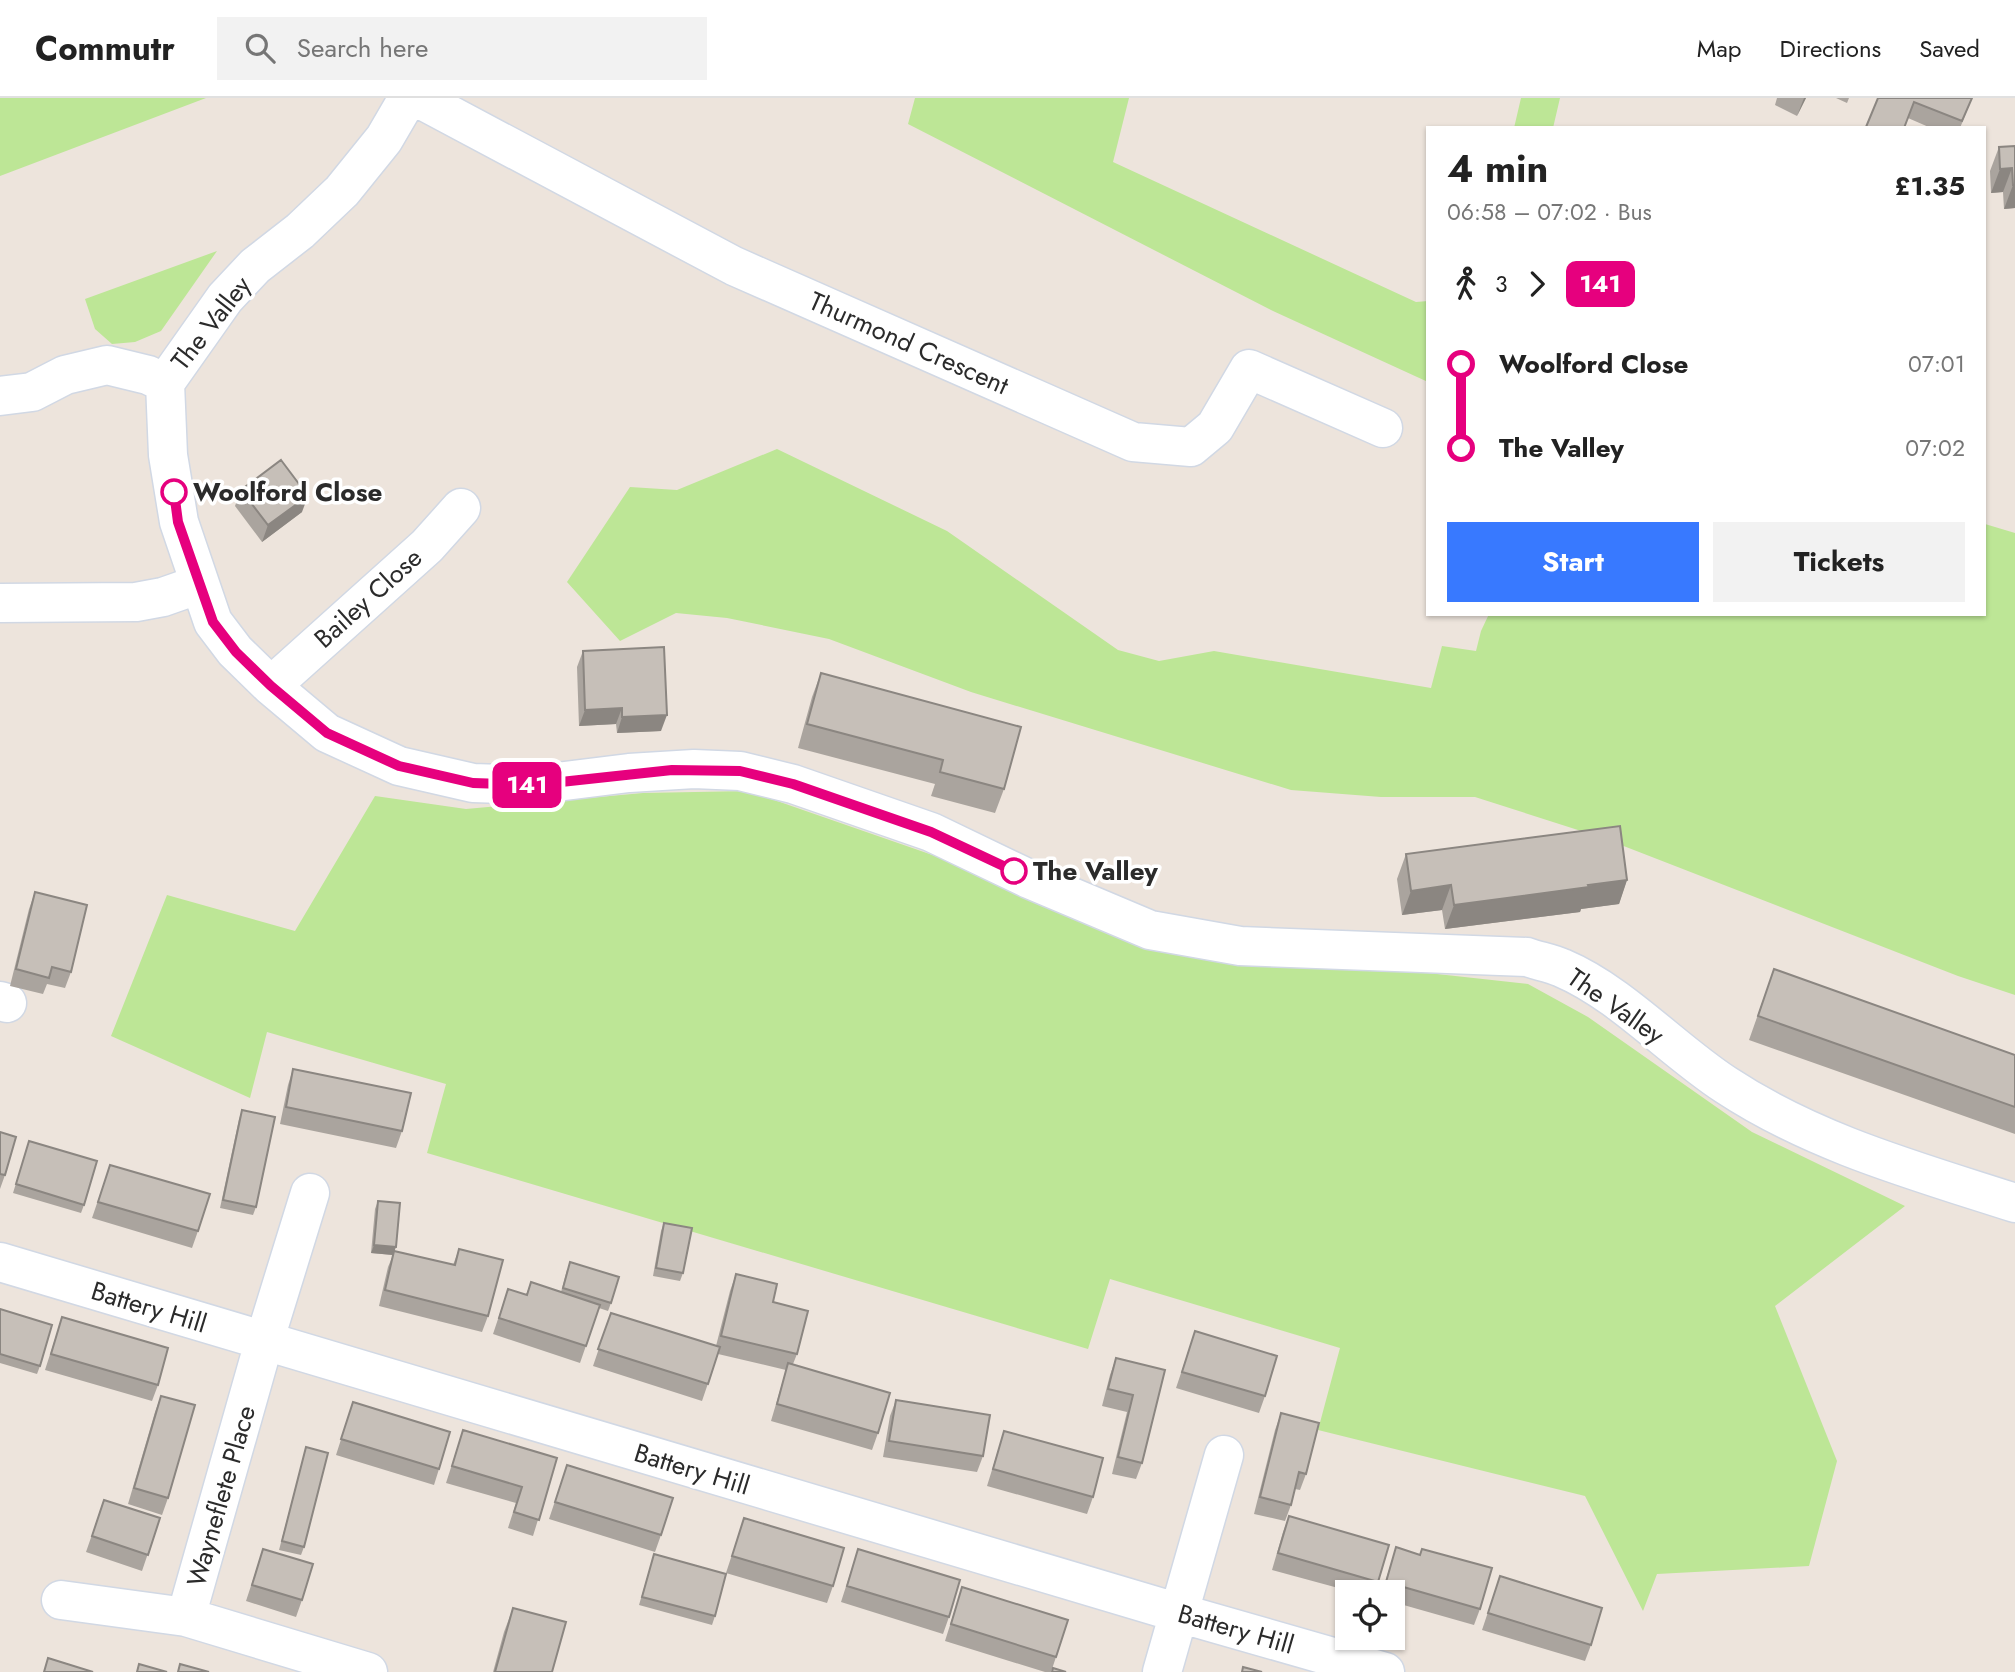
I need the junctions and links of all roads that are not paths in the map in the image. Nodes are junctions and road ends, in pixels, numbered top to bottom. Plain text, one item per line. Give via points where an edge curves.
1 (408, 98) edge
2 (418, 98) edge
3 (165, 383) junction
4 (0, 396) edge
5 (1384, 428) dead end
6 (461, 508) dead end
7 (200, 584) junction
8 (0, 603) edge
9 (271, 686) junction
10 (310, 1194) dead end
11 (2015, 1203) edge
12 (0, 1262) edge
13 (264, 1342) junction
14 (1224, 1455) dead end
15 (61, 1600) dead end
16 (1179, 1613) junction
17 (186, 1617) junction
18 (368, 1672) edge
19 (1162, 1672) edge
20 (1385, 1672) edge

1 - 3 street, The Valley via 384,139 342,191 225,298
2 - 5 street, Thurmond Crescent via 734,266 1133,442 1191,447 1215,427 1249,369
3 - 4 street via 107,365 65,375 32,392
3 - 7 street, The Valley via 168,455 178,522
6 - 9 street, Bailey Close via 427,546
7 - 8 street via 136,602
7 - 9 street, The Valley via 213,622
9 - 11 street, The Valley via 327,733 399,766 473,783 533,785 694,769 740,771 793,784 931,832 1150,930 1240,946 1527,957 1562,968 1599,988 1725,1084 1781,1118 1834,1142
10 - 13 street, Wayneflete Place
12 - 13 street, Battery Hill
13 - 16 street, Battery Hill
13 - 17 street, Wayneflete Place
14 - 16 street
15 - 17 street
16 - 19 street
16 - 20 street, Battery Hill
17 - 18 street, Wayneflete Place

